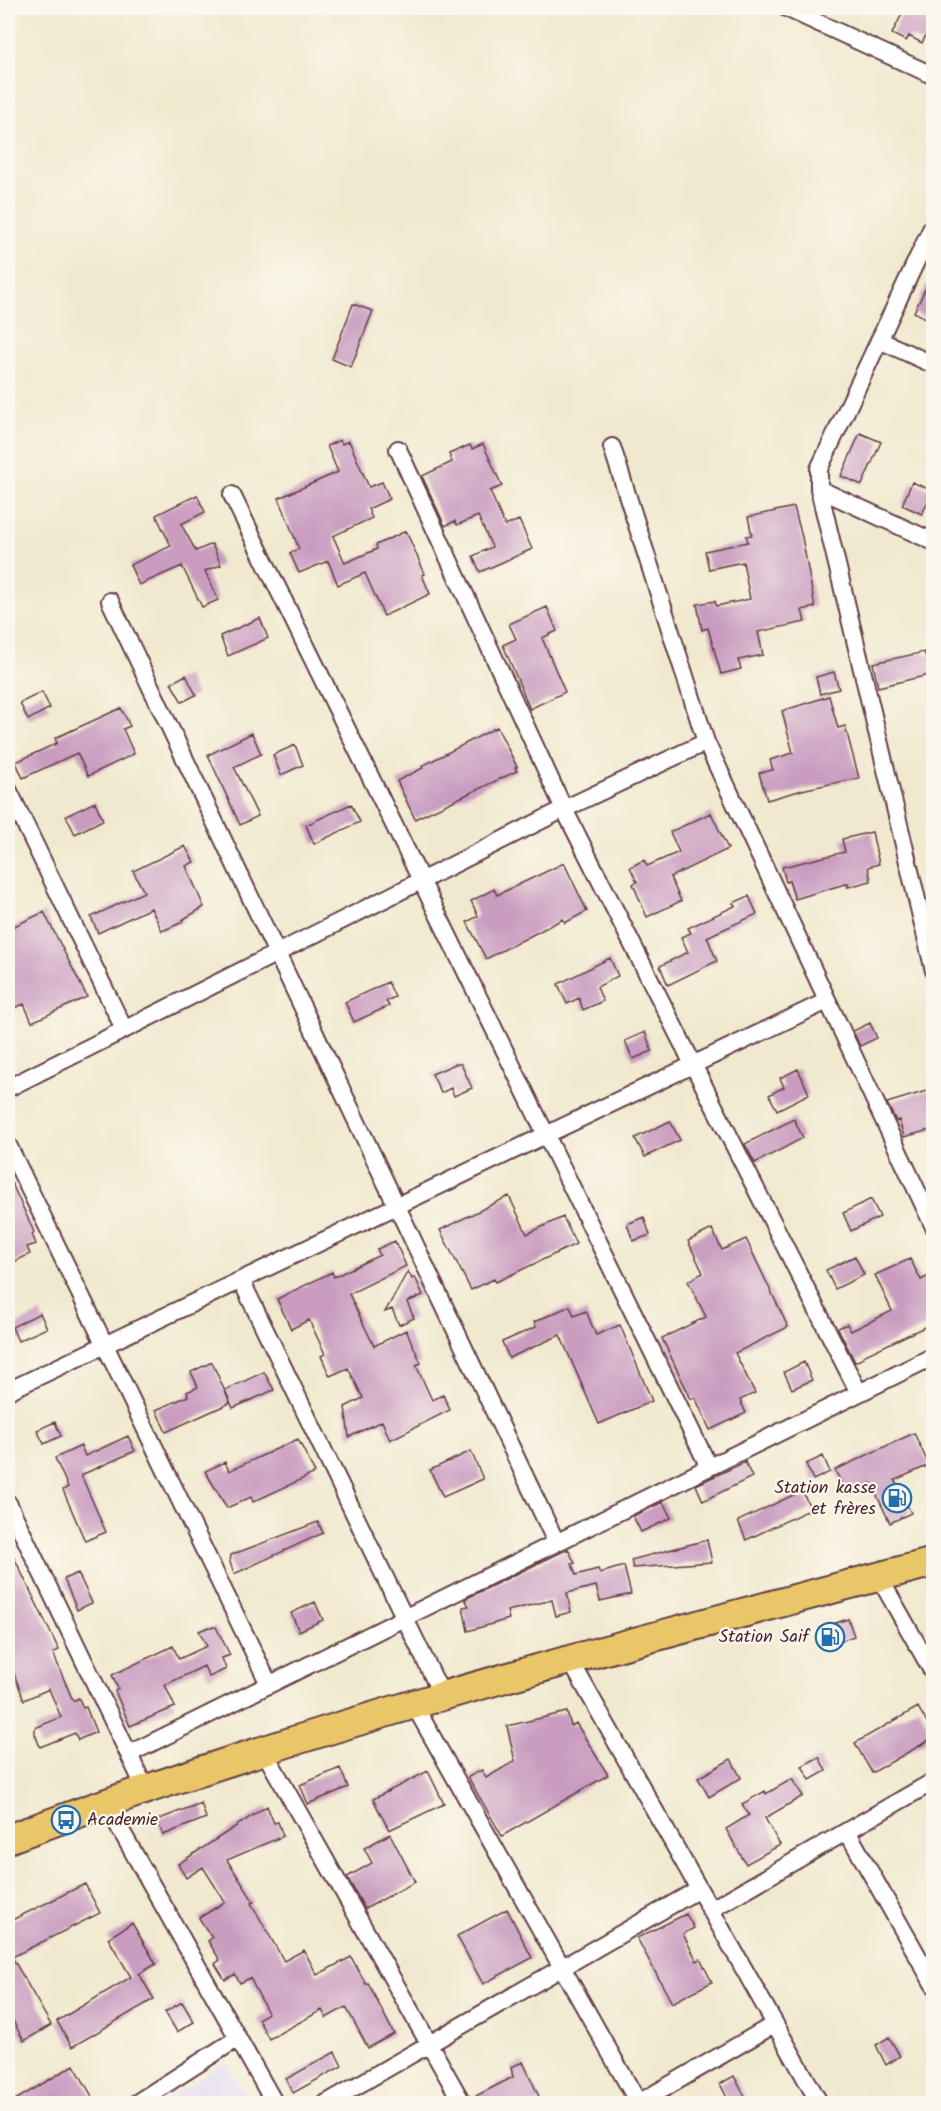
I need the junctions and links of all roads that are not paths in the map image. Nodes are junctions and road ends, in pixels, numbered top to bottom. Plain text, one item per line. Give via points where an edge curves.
1 (786, 8) edge
2 (933, 76) edge
3 (933, 223) edge
4 (879, 340) junction
5 (933, 365) edge
6 (612, 447) dead end
7 (398, 449) dead end
8 (819, 489) junction
9 (232, 495) dead end
10 (933, 542) edge
11 (110, 601) dead end
12 (706, 742) junction
13 (8, 789) edge
14 (564, 809) junction
15 (421, 881) junction
16 (277, 953) junction
17 (933, 971) edge
18 (827, 1001) junction
19 (124, 1029) junction
20 (693, 1065) junction
21 (8, 1088) edge
22 (546, 1135) junction
23 (8, 1145) edge
24 (397, 1206) junction
25 (933, 1227) edge
26 (241, 1280) junction
27 (105, 1345) junction
28 (933, 1356) edge
29 (8, 1391) edge
30 (859, 1393) junction
31 (709, 1467) junction
32 (8, 1503) edge
33 (556, 1542) junction
34 (933, 1562) edge
35 (879, 1576) junction
36 (404, 1617) junction
37 (570, 1660) junction
38 (933, 1674) edge
39 (270, 1684) junction
40 (442, 1695) junction
41 (413, 1703) junction
42 (264, 1751) junction
43 (129, 1754) junction
44 (933, 1781) edge
45 (146, 1790) junction
46 (105, 1802) junction
47 (847, 1831) junction
48 (8, 1839) edge
49 (699, 1889) junction
50 (710, 1910) junction
51 (562, 1967) junction
52 (933, 1985) edge
53 (775, 2024) junction
54 (238, 2038) junction
55 (429, 2044) junction
56 (135, 2103) edge
57 (275, 2103) edge
58 (325, 2103) edge
59 (463, 2103) edge
60 (638, 2103) edge
61 (820, 2103) edge

1 - 2 street
3 - 4 street
4 - 5 street
4 - 8 street via 819,469
6 - 12 street
7 - 14 street
8 - 10 street
8 - 17 street
9 - 15 street
11 - 16 street
12 - 14 street
12 - 18 street
13 - 19 street
14 - 15 street
14 - 20 street
15 - 16 street
15 - 22 street
16 - 19 street
16 - 24 street
18 - 20 street
18 - 25 street
19 - 21 street
20 - 22 street
20 - 30 street
22 - 24 street
22 - 31 street
23 - 27 street
24 - 26 street
24 - 33 street
26 - 27 street
26 - 36 street
27 - 29 street
27 - 39 street
28 - 30 street
30 - 31 street
31 - 33 street
32 - 43 street
33 - 36 street
34 - 35 highway
35 - 37 highway
35 - 38 street
36 - 39 street
36 - 40 street
37 - 40 highway
37 - 49 street
39 - 43 street
40 - 41 highway
41 - 42 highway
41 - 51 street
42 - 45 highway
42 - 55 street
43 - 45 street
44 - 47 street
45 - 46 highway
46 - 48 highway
46 - 54 street
47 - 50 street
47 - 52 street
49 - 50 street
49 - 51 street
50 - 53 street
51 - 55 street
51 - 60 street
53 - 60 street
53 - 61 street
54 - 56 street
54 - 57 street
55 - 58 street
55 - 59 street

